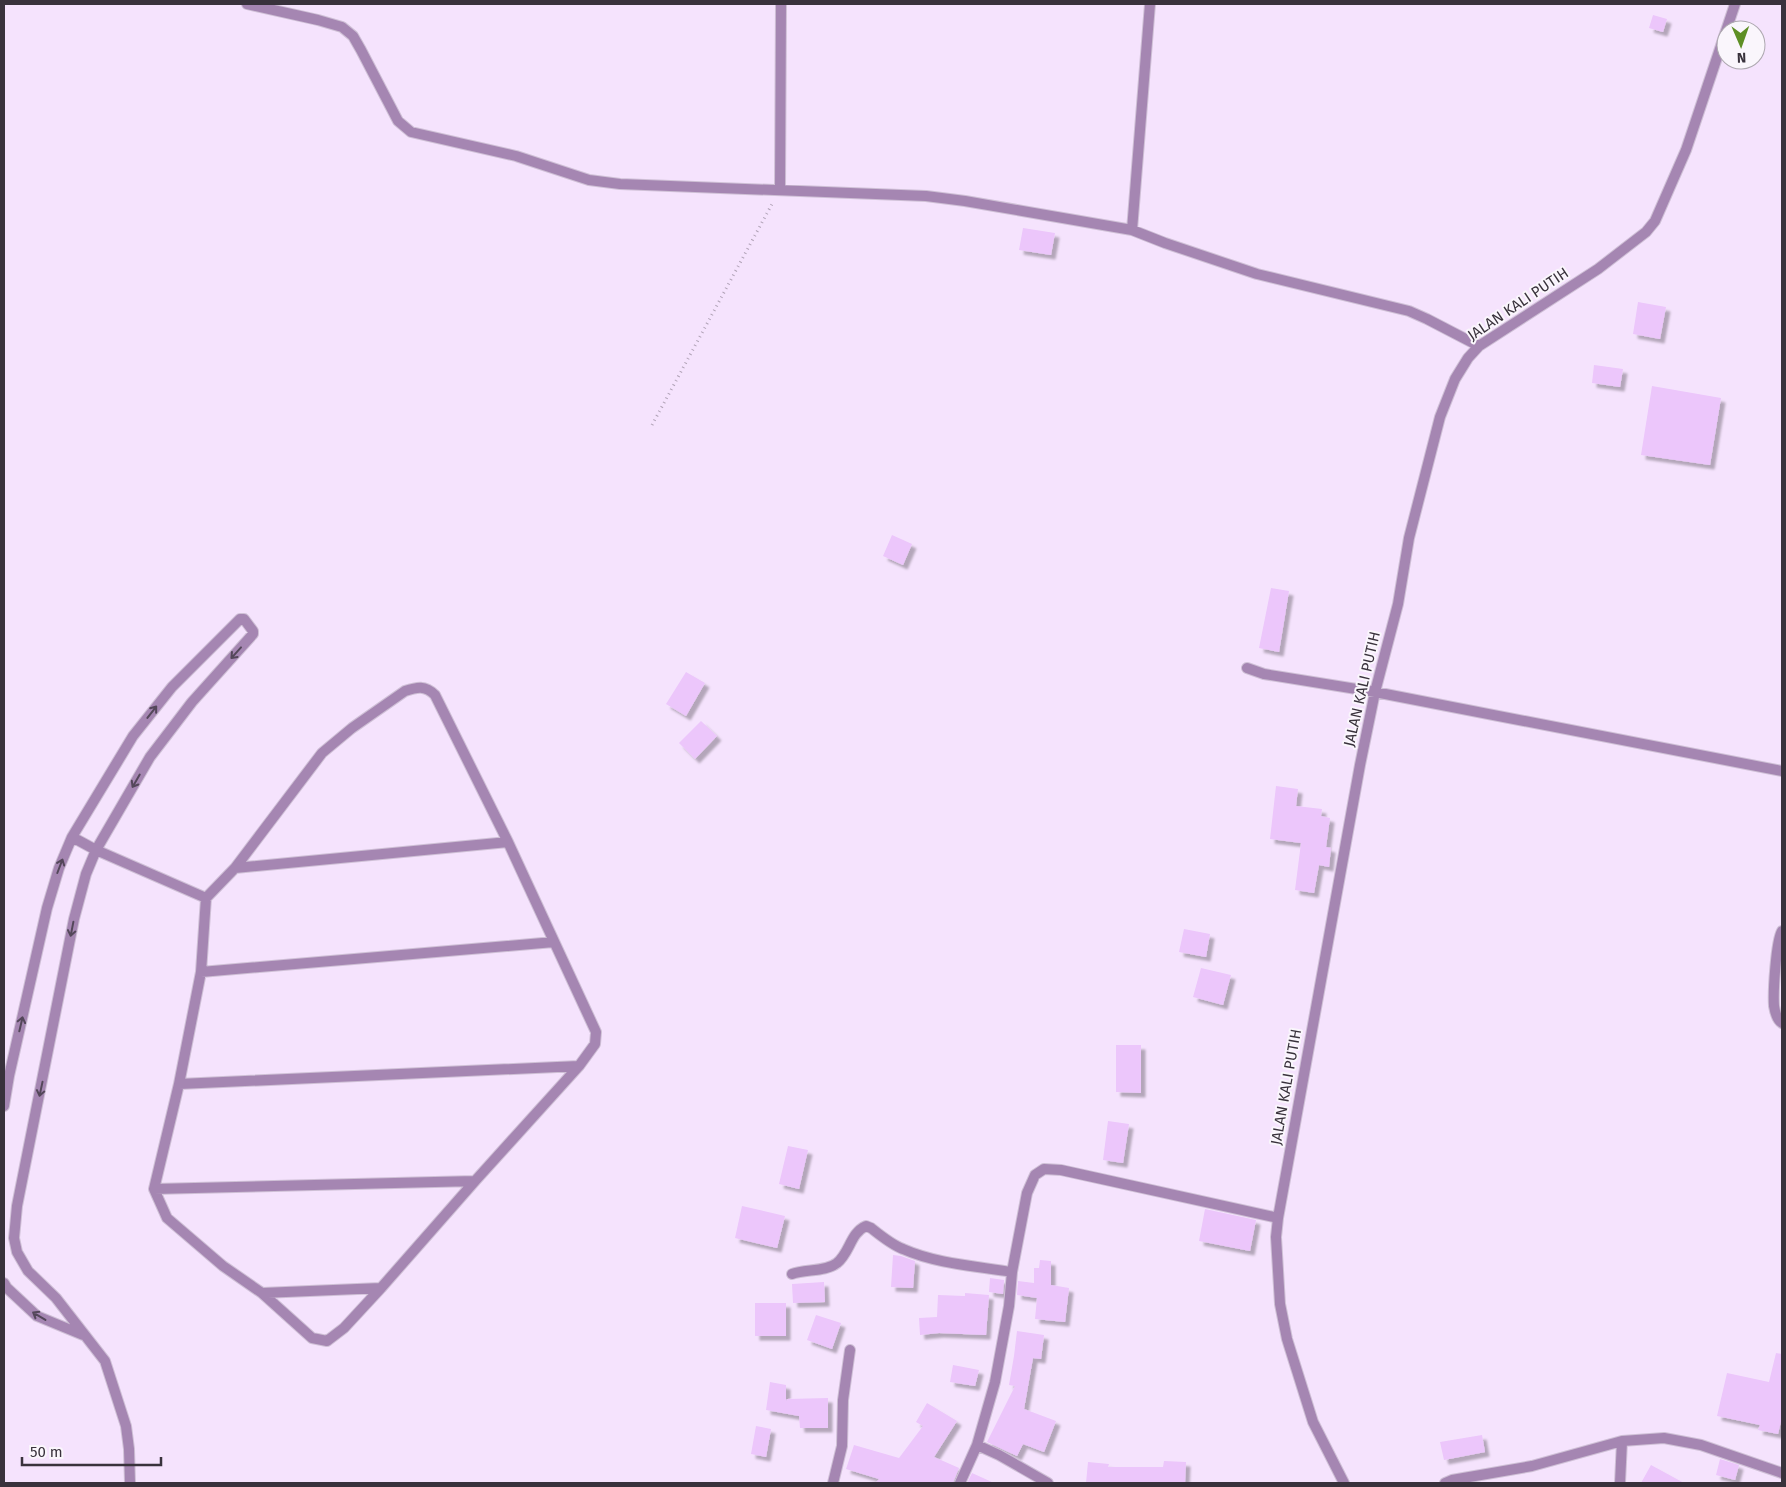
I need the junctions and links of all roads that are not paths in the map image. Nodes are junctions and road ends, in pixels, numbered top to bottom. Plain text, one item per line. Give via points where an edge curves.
1 (247, 4) edge
2 (781, 4) edge
3 (1150, 4) edge
4 (1735, 4) edge
5 (780, 189) junction
6 (1132, 230) junction
7 (1479, 346) junction
8 (1246, 668) dead end
9 (1374, 692) junction
10 (1782, 771) edge
11 (72, 837) junction
12 (508, 842) junction
13 (96, 850) junction
14 (235, 868) junction
15 (206, 898) junction
16 (1782, 931) edge
17 (554, 942) junction
18 (201, 972) junction
19 (1782, 1023) edge
20 (579, 1066) junction
21 (180, 1084) junction
22 (4, 1106) edge
23 (474, 1181) junction
24 (154, 1189) junction
25 (1278, 1218) junction
26 (1012, 1272) junction
27 (792, 1274) dead end
28 (4, 1283) edge
29 (381, 1288) junction
30 (262, 1293) junction
31 (84, 1335) junction
32 (850, 1350) dead end
33 (1622, 1441) junction
34 (977, 1445) junction
35 (1782, 1472) edge
36 (130, 1483) edge
37 (833, 1483) edge
38 (960, 1483) edge
39 (1048, 1483) edge
40 (1344, 1483) edge
41 (1445, 1483) edge
42 (1620, 1483) edge

1 - 5 street via 318,20 348,32 361,50 398,121 411,132 516,156 589,180 650,186
2 - 5 street
3 - 6 street
4 - 7 street, JALAN KALI PUTIH via 1686,150 1655,221 1646,232 1598,269
5 - 6 street via 926,196
6 - 7 street via 1257,274 1409,311
7 - 9 street, JALAN KALI PUTIH via 1455,379 1440,417 1409,538 1398,604
8 - 9 street
9 - 10 street
9 - 25 street, JALAN KALI PUTIH
11 - 13 street
11 -> 13 street via 133,736 172,687 240,619 244,619 253,634 192,702 150,757
22 -> 11 street via 47,908
12 - 14 street
12 - 14 street via 435,695 417,687 405,691 322,753
12 - 17 street
13 - 15 street
13 -> 31 street via 74,919 17,1206 14,1238 17,1252 28,1272 56,1298
14 - 15 street
15 - 18 street
16 - 19 street via 1777,943 1774,1006
17 - 18 street
17 - 20 street via 596,1032 595,1044
18 - 21 street
20 - 21 street
20 - 23 street
21 - 24 street
23 - 24 street
23 - 29 street
24 - 30 street via 167,1218 223,1266
25 - 26 street via 1061,1170 1044,1169 1035,1175 1027,1193
25 - 40 street, JALAN KALI PUTIH via 1279,1296 1288,1339 1313,1422
26 - 27 street via 945,1262 902,1249 866,1226 859,1229 839,1262 828,1268
26 - 34 street via 995,1382
31 -> 28 street via 37,1316
29 - 30 street
29 - 30 street via 344,1328 327,1341 312,1338
31 - 36 street via 105,1360 119,1400 126,1426
32 - 37 street via 843,1400 842,1446
33 - 35 street via 1664,1438 1689,1442
33 - 41 street via 1532,1466
33 - 42 street
34 - 38 street
34 - 39 street

